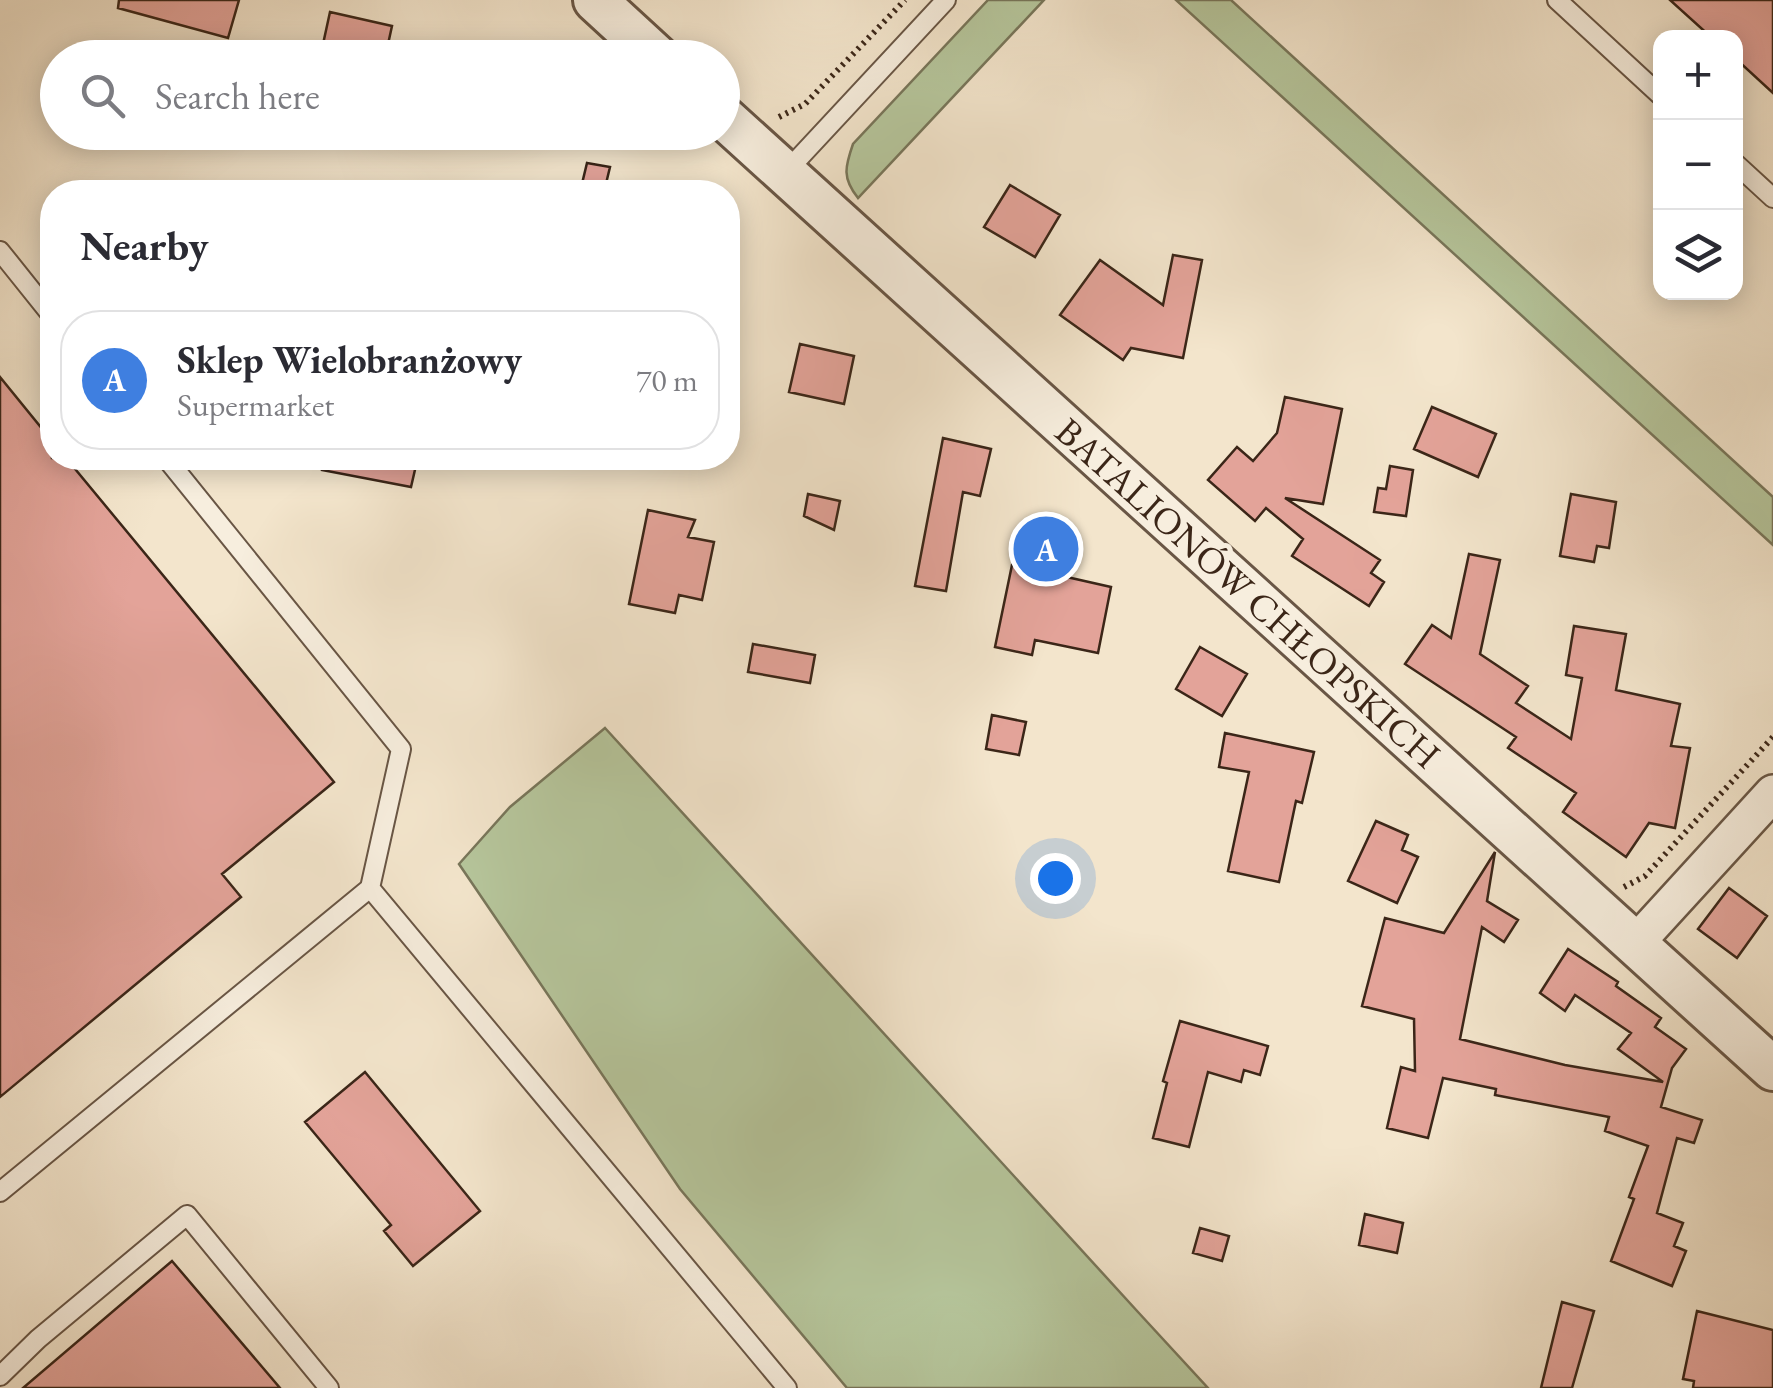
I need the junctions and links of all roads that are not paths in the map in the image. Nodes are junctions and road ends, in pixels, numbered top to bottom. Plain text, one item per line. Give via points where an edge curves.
1 (595, 0) edge
2 (946, 0) edge
3 (1557, 0) edge
4 (638, 40) edge
5 (1653, 89) edge
6 (740, 132) edge
7 (1743, 170) edge
8 (786, 172) junction
9 (1773, 198) edge
10 (0, 251) edge
11 (40, 301) edge
12 (176, 470) edge
13 (1773, 793) edge
14 (370, 888) junction
15 (1635, 944) junction
16 (1773, 1069) edge
17 (0, 1192) edge
18 (0, 1376) edge
19 (329, 1388) edge
20 (787, 1388) edge

1 - 4 street
2 - 8 lane
3 - 5 lane
6 - 8 street, BATALIONÓW CHŁOPSKICH
7 - 9 lane
8 - 15 street, BATALIONÓW CHŁOPSKICH
10 - 11 lane
12 - 14 lane via 401,748
13 - 15 street
14 - 17 lane
14 - 20 lane
15 - 16 street, BATALIONÓW CHŁOPSKICH
18 - 19 lane via 188,1215

